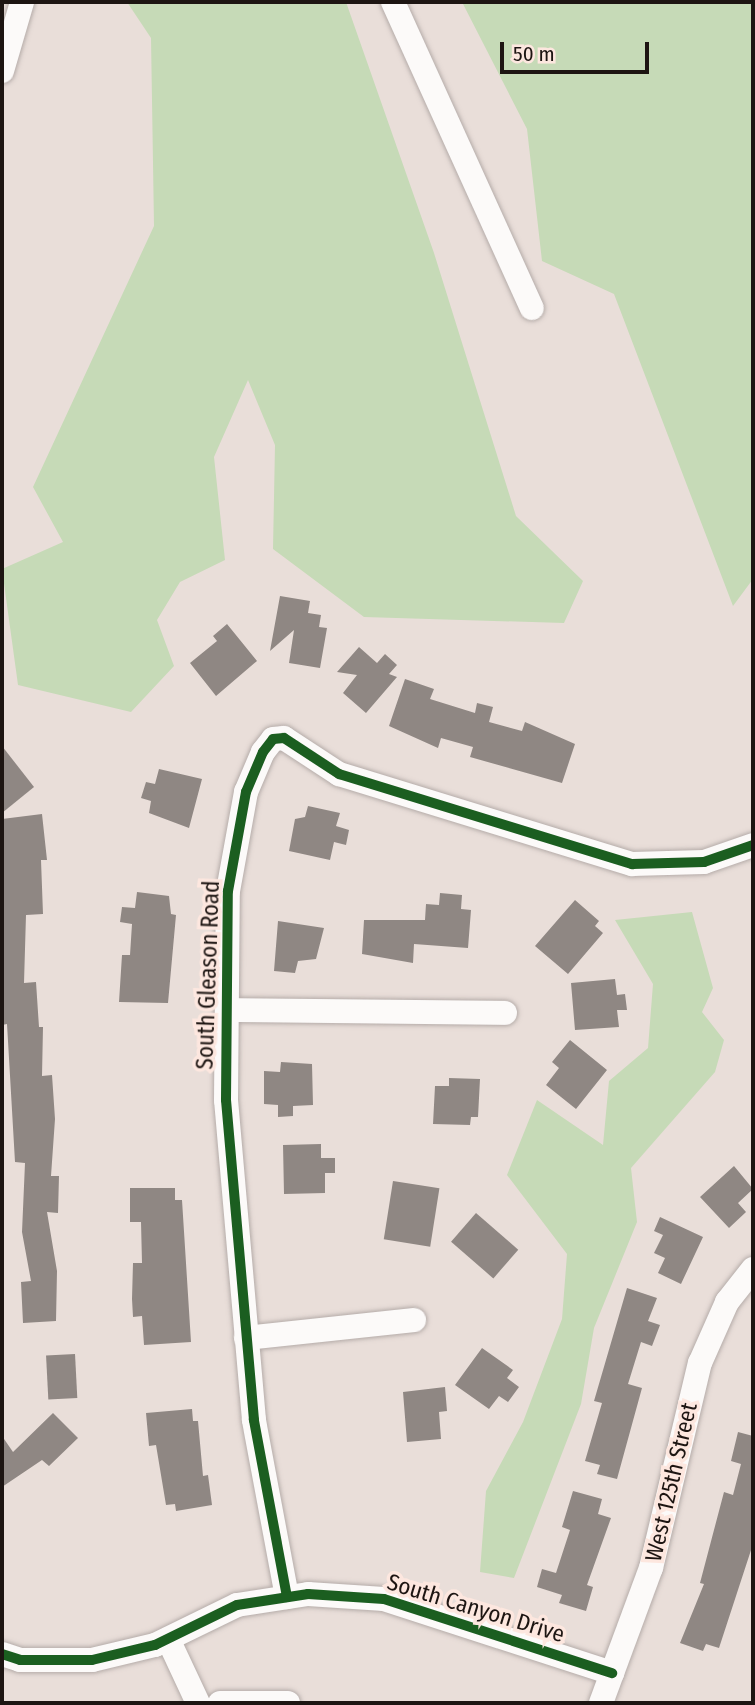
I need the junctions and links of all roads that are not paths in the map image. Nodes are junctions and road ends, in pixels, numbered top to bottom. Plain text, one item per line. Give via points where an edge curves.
1 (22, 2) edge
2 (393, 2) edge
3 (2, 71) edge
4 (532, 308) dead end
5 (753, 845) edge
6 (227, 1010) junction
7 (505, 1013) dead end
8 (753, 1269) edge
9 (414, 1320) dead end
10 (246, 1338) junction
11 (287, 1597) junction
12 (168, 1639) junction
13 (2, 1654) edge
14 (612, 1673) junction
15 (198, 1703) edge
16 (220, 1703) edge
17 (288, 1703) edge
18 (601, 1703) edge

1 - 3 street
2 - 4 street
5 - 6 street, South Gleason Road via 704,862 632,864 339,774 284,738 273,739 246,792 228,891
6 - 7 street
6 - 10 street, South Gleason Road via 226,1100
8 - 14 street, West 125th Street via 727,1302 700,1363 651,1568
9 - 10 street
10 - 11 street, South Gleason Road via 254,1420
11 - 12 street, South Canyon Drive via 237,1605
11 - 14 street, South Canyon Drive via 384,1599
12 - 13 street, South Canyon Drive via 92,1660 20,1660
12 - 15 street
14 - 18 street, West 125th Street
16 - 17 street

